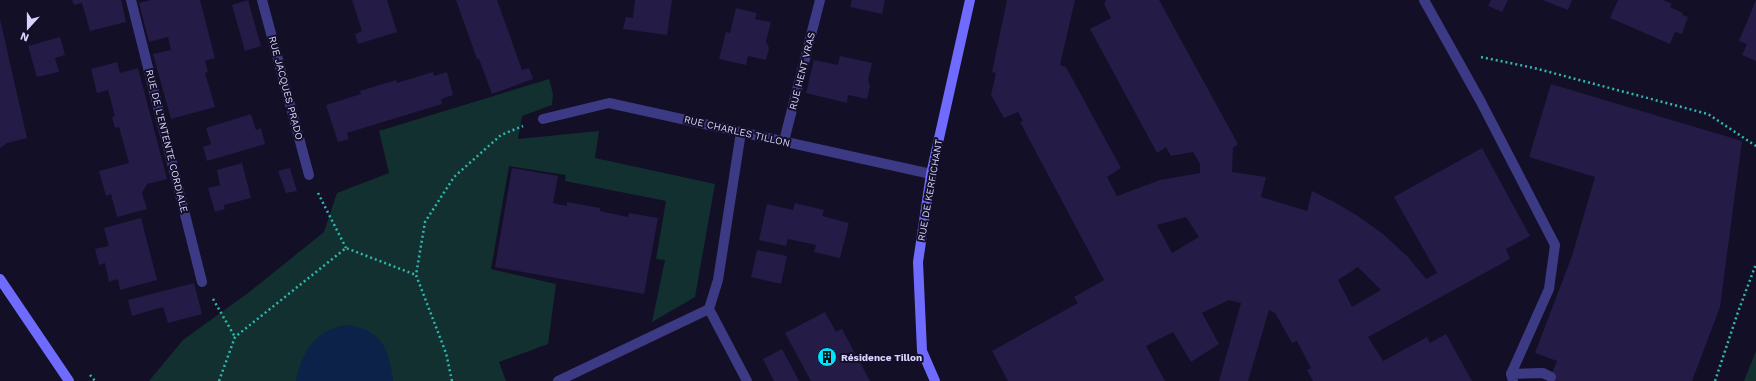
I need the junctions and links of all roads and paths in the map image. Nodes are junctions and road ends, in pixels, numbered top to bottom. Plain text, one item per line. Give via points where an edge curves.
1 (131, 0) edge
2 (262, 0) edge
3 (820, 0) edge
4 (970, 0) edge
5 (1424, 0) edge
6 (1452, 50) junction
7 (543, 119) joint
8 (741, 132) junction
9 (784, 141) junction
10 (1756, 146) edge
11 (931, 174) junction
12 (309, 175) joint
13 (346, 248) junction
14 (1756, 264) edge
15 (416, 275) junction
16 (0, 280) edge
17 (202, 282) joint
18 (709, 308) junction
19 (235, 337) junction
20 (1512, 377) edge
21 (1551, 377) dead end
22 (69, 381) edge
23 (219, 381) edge
24 (452, 381) edge
25 (558, 381) edge
26 (747, 381) edge
27 (935, 381) edge
28 (1715, 381) edge

1 - 17 street, RUE DE L'ENTENTE CORDIALE
2 - 12 street, RUE JACQUES PRADO
3 - 9 street, RUE HENT VRAS
4 - 11 street, RUE DE KERFICHANT
5 - 6 street
6 - 10 path via 1534,68 1708,114
6 - 20 street via 1555,245 1549,288
7 - 8 street, RUE CHARLES TILLON via 609,102
7 - 15 path via 501,135 454,177 425,222
8 - 9 street, RUE CHARLES TILLON
8 - 18 street via 718,280
9 - 11 street, RUE CHARLES TILLON
11 - 27 street, RUE DE KERFICHANT via 918,262 922,351
12 - 13 path
13 - 15 path
13 - 19 path
14 - 28 path
15 - 24 path via 446,353
16 - 22 street
17 - 19 path
18 - 25 street
18 - 26 street
19 - 23 path
20 - 21 street via 1542,373

